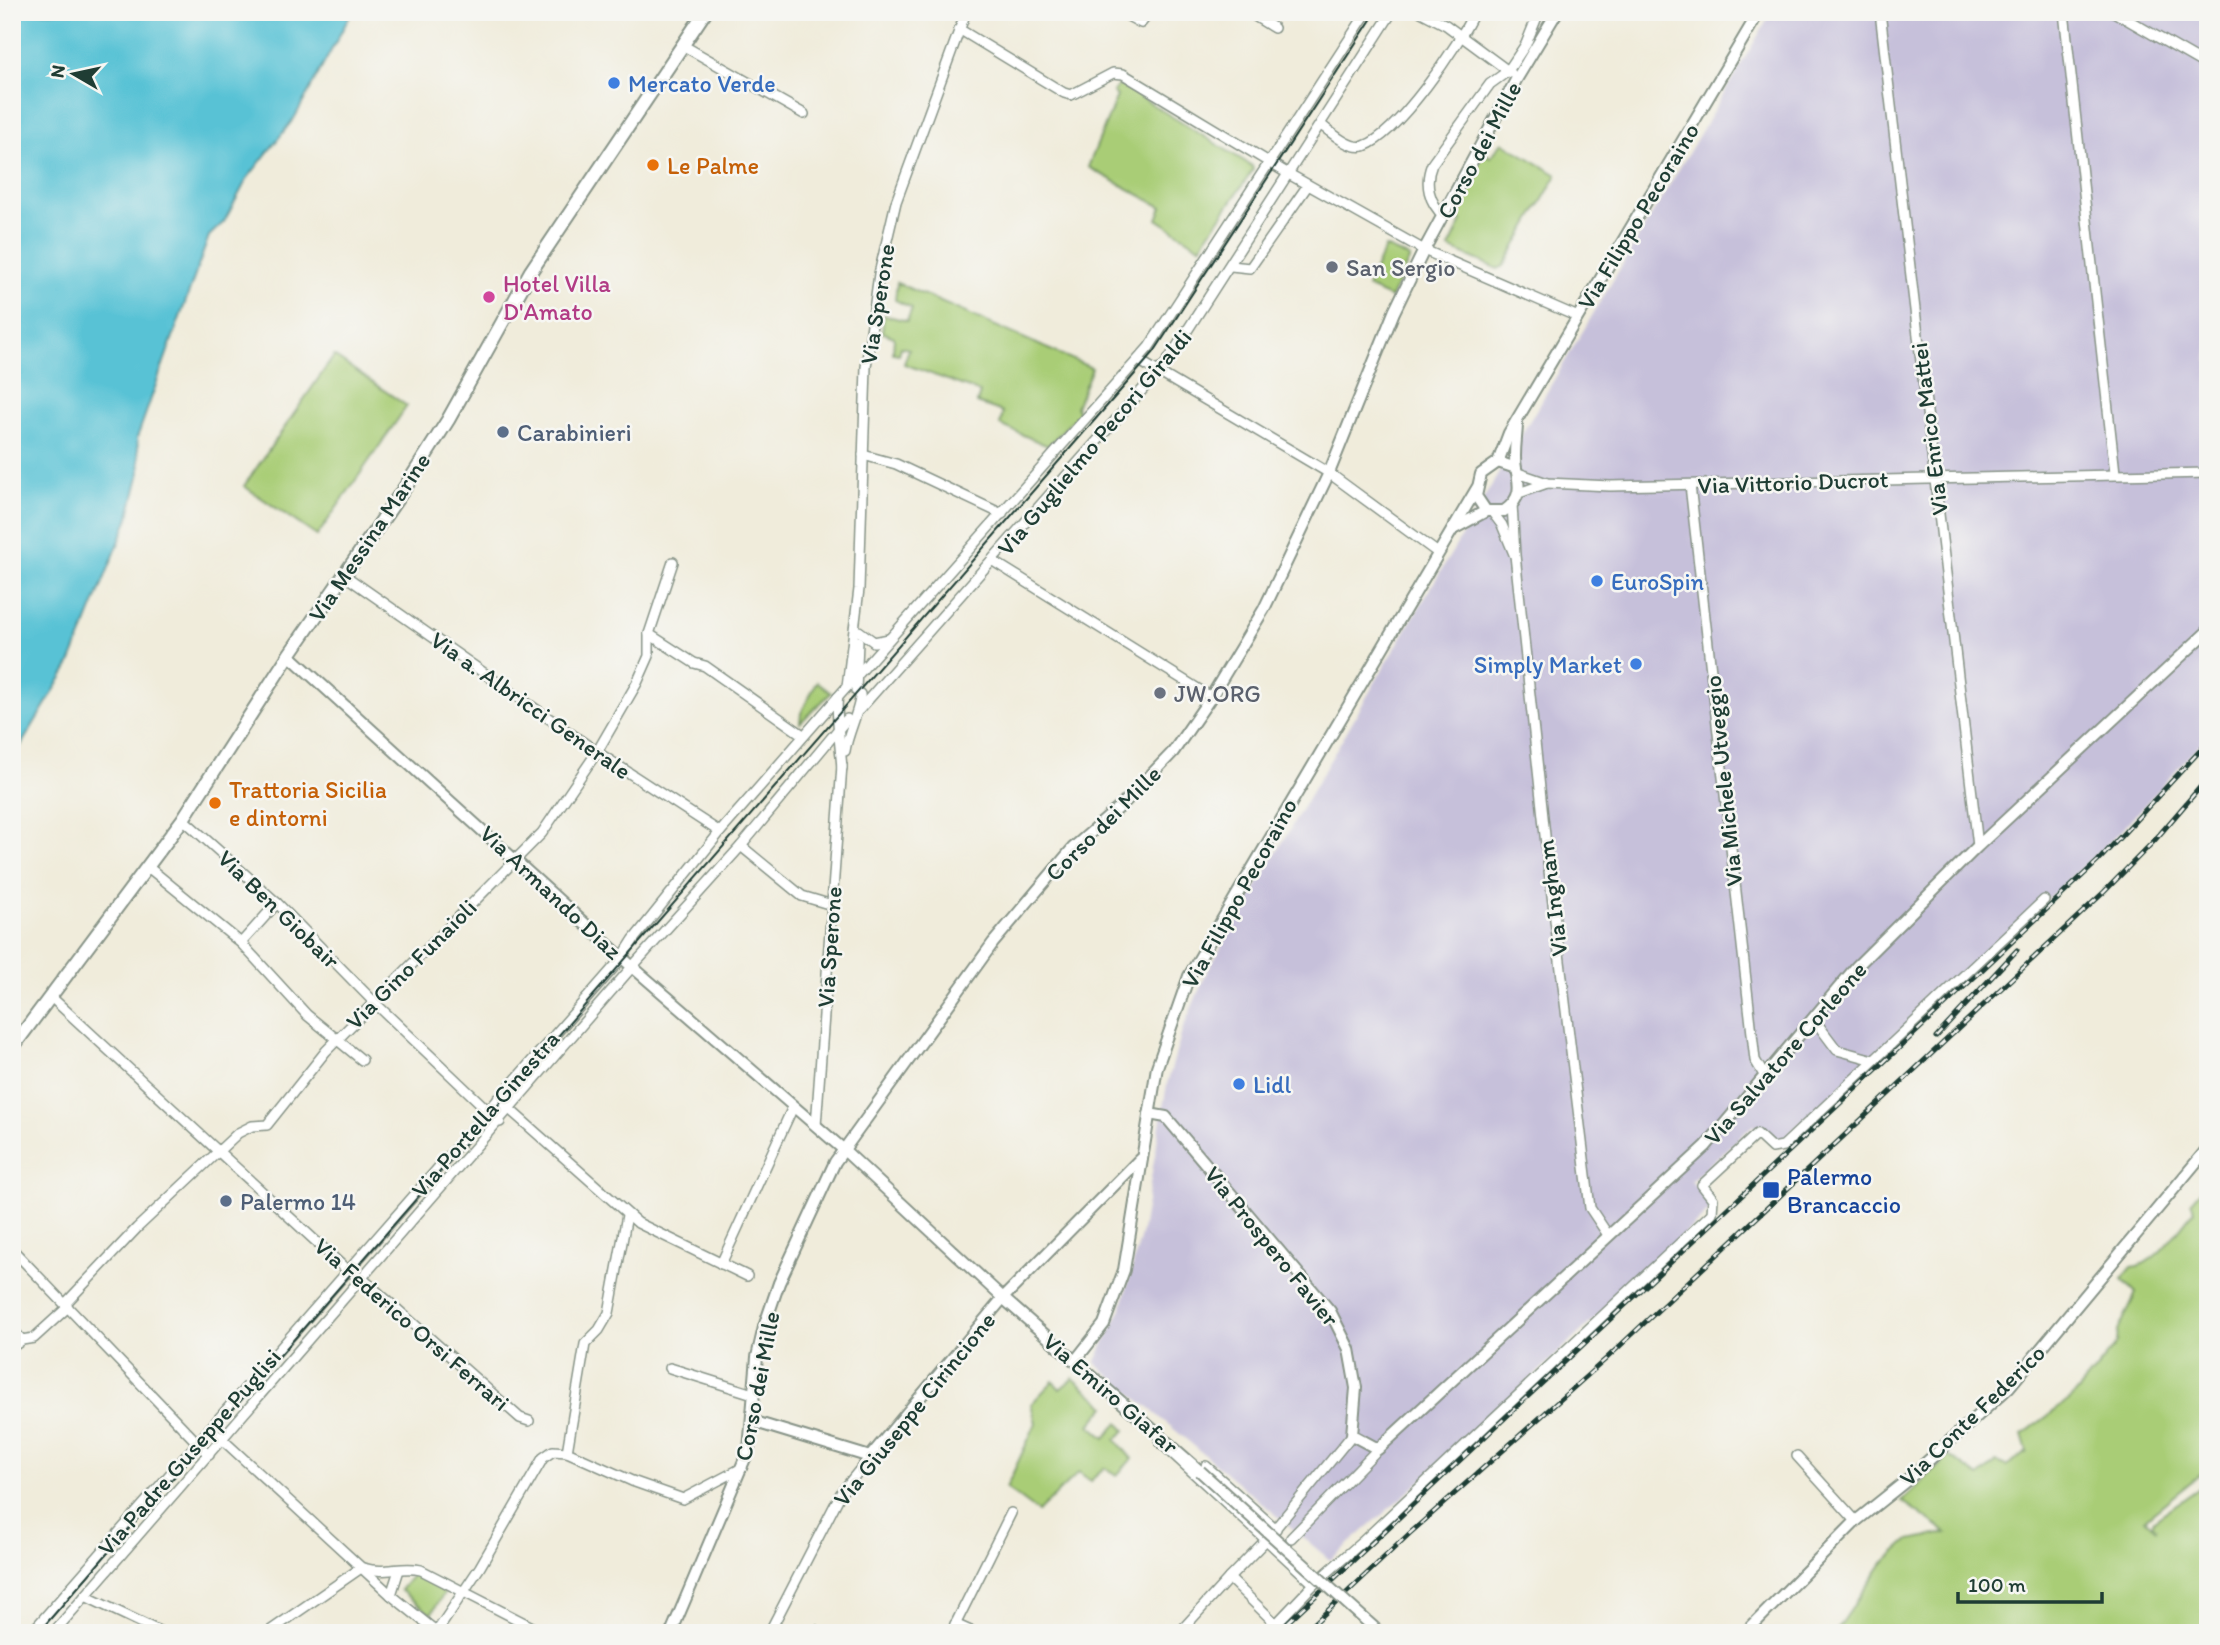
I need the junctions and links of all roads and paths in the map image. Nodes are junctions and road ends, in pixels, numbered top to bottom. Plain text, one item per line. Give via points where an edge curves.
1 (705, 12) edge
2 (965, 12) edge
3 (1127, 12) edge
4 (1150, 12) edge
5 (1248, 12) edge
6 (1367, 12) edge
7 (1392, 12) edge
8 (1421, 12) edge
9 (1474, 12) edge
10 (1539, 12) edge
11 (1557, 12) edge
12 (1759, 12) edge
13 (1880, 12) edge
14 (2064, 12) edge
15 (2114, 12) edge
16 (1274, 28) dead end
17 (959, 29) junction
18 (1460, 35) junction
19 (684, 46) junction
20 (2208, 66) edge
21 (1508, 71) junction
22 (1516, 80) junction
23 (804, 114) dead end
24 (1321, 125) junction
25 (1270, 160) junction
26 (1287, 173) junction
27 (1308, 185) junction
28 (1444, 216) junction
29 (1424, 250) junction
30 (1231, 266) junction
31 (1578, 317) junction
32 (1138, 360) junction
33 (1158, 373) junction
34 (1517, 420) junction
35 (863, 455) junction
36 (1498, 462) junction
37 (1517, 470) junction
38 (1329, 473) junction
39 (2115, 473) junction
40 (2208, 473) edge
41 (1935, 478) junction
42 (1547, 484) junction
43 (1690, 485) junction
44 (1476, 488) junction
45 (1519, 493) junction
46 (1512, 504) junction
47 (1489, 512) junction
48 (1002, 514) junction
49 (1451, 530) junction
50 (1438, 554) junction
51 (1515, 555) junction
52 (993, 561) junction
53 (673, 562) dead end
54 (344, 575) junction
55 (857, 608) junction
56 (859, 631) junction
57 (2208, 631) edge
58 (649, 634) junction
59 (890, 639) junction
60 (289, 656) junction
61 (856, 677) junction
62 (846, 691) junction
63 (1211, 697) junction
64 (847, 718) junction
65 (803, 735) junction
66 (824, 744) junction
67 (841, 750) junction
68 (597, 752) junction
69 (842, 768) junction
70 (183, 819) junction
71 (720, 832) junction
72 (741, 846) junction
73 (1978, 846) junction
74 (516, 859) junction
75 (148, 867) junction
76 (2044, 900) dead end
77 (277, 903) junction
78 (832, 905) junction
79 (242, 943) junction
80 (622, 958) junction
81 (632, 967) junction
82 (51, 996) junction
83 (374, 1002) junction
84 (1813, 1018) junction
85 (336, 1041) junction
86 (12, 1048) edge
87 (362, 1060) dead end
88 (1874, 1060) junction
89 (1764, 1075) junction
90 (498, 1099) junction
91 (793, 1107) junction
92 (510, 1110) junction
93 (487, 1111) junction
94 (1149, 1114) junction
95 (500, 1122) junction
96 (816, 1125) junction
97 (2208, 1148) edge
98 (844, 1150) junction
99 (219, 1153) junction
100 (1140, 1159) junction
101 (1118, 1181) junction
102 (1133, 1201) junction
103 (627, 1215) junction
104 (1608, 1234) junction
105 (12, 1249) edge
106 (721, 1264) junction
107 (348, 1271) junction
108 (747, 1276) dead end
109 (363, 1279) junction
110 (1003, 1298) junction
111 (66, 1306) junction
112 (12, 1329) edge
113 (22, 1340) junction
114 (12, 1348) edge
115 (1075, 1361) junction
116 (670, 1368) dead end
117 (753, 1394) junction
118 (1140, 1420) junction
119 (529, 1421) dead end
120 (752, 1421) junction
121 (210, 1427) junction
122 (1352, 1436) junction
123 (223, 1439) junction
124 (196, 1444) junction
125 (1378, 1449) junction
126 (567, 1452) junction
127 (209, 1455) junction
128 (1797, 1456) dead end
129 (870, 1457) junction
130 (742, 1468) junction
131 (1203, 1469) junction
132 (1011, 1513) dead end
133 (1856, 1521) junction
134 (1276, 1529) junction
135 (1291, 1538) dead end
136 (1265, 1541) junction
137 (361, 1567) junction
138 (399, 1570) junction
139 (1229, 1578) junction
140 (1314, 1584) junction
141 (463, 1592) junction
142 (391, 1595) junction
143 (85, 1597) junction
144 (1276, 1624) junction
145 (953, 1629) edge
146 (437, 1632) edge
147 (31, 1633) edge
148 (53, 1633) edge
149 (163, 1633) edge
150 (267, 1633) edge
151 (544, 1633) edge
152 (671, 1633) edge
153 (769, 1633) edge
154 (975, 1633) edge
155 (1179, 1633) edge
156 (1267, 1633) edge
157 (1380, 1633) edge
158 (1745, 1633) edge

1 - 19 main road, Via Messina Marine
2 - 17 street, Via Sperone
3 - 4 street via 1141,23
5 - 16 street
6 - 25 street, Via Guglielmo Pecori Giraldi
7 - 24 street, Via Guglielmo Pecori Giraldi
8 - 18 street
9 - 18 street
10 - 21 street
11 - 22 street, Corso dei Mille
12 - 31 street, Via Filippo Pecoraino
13 - 41 street, Via Enrico Mattei
14 - 39 street
15 - 20 street
17 - 25 street via 1071,95 1113,74 1123,74
17 - 35 street, Via Sperone via 890,223 871,319
18 - 21 street
18 - 24 street via 1429,85 1399,119 1364,146 1355,146
19 - 23 street
19 - 54 main road, Via Messina Marine via 531,271 448,420
21 - 22 street
21 - 28 street via 1490,84 1427,176 1432,205
22 - 28 street, Corso dei Mille
24 - 26 street, Via Guglielmo Pecori Giraldi
25 - 26 street
25 - 32 street, Via Guglielmo Pecori Giraldi via 1181,302
26 - 27 street
26 - 30 street, Via Guglielmo Pecori Giraldi
27 - 29 street
27 - 30 street via 1250,268
28 - 29 street, Corso dei Mille
29 - 31 street
29 - 38 street, Corso dei Mille
30 - 33 street, Via Guglielmo Pecori Giraldi
31 - 34 street, Via Filippo Pecoraino
32 - 33 street
32 - 48 street, Via Guglielmo Pecori Giraldi
33 - 38 street
33 - 52 street, Via Guglielmo Pecori Giraldi
34 - 36 street, Via Filippo Pecoraino
34 - 37 street, Via Filippo Pecoraino
35 - 48 street via 896,464
35 - 55 street, Via Sperone
36 - 37 street
36 - 44 street, Via Filippo Pecoraino via 1486,469
37 - 42 street
37 - 45 street, Via Filippo Pecoraino
38 - 50 street
38 - 63 street, Corso dei Mille via 1264,609
39 - 40 street, Via Vittorio Ducrot
39 - 41 street, Via Vittorio Ducrot
41 - 43 street, Via Vittorio Ducrot
41 - 73 street, Via Enrico Mattei
42 - 43 street, Via Vittorio Ducrot
42 - 45 street
43 - 89 street, Via Michele Utveggio via 1755,1059
44 - 47 street via 1478,503
44 - 49 street, Via Filippo Pecoraino
45 - 46 street
46 - 47 street via 1504,511
46 - 51 street
47 - 49 street
47 - 51 street via 1502,525
48 - 59 street, Via Guglielmo Pecori Giraldi
49 - 50 street, Via Filippo Pecoraino
50 - 94 street, Via Filippo Pecoraino via 1189,976 1163,1047
51 - 104 street, Via Ingham via 1590,1208
52 - 63 street
52 - 64 street, Via Guglielmo Pecori Giraldi
53 - 58 street, Via Gino Funaioli
54 - 60 main road, Via Messina Marine
54 - 68 street, Via a. Albricci Generale
55 - 56 street
55 - 62 street
56 - 59 street via 874,642
56 - 61 street
57 - 73 street, Via Salvatore Corleone
58 - 65 street via 705,666
58 - 68 street, Via Gino Funaioli via 649,656
59 - 61 street, Via Guglielmo Pecori Giraldi
60 - 70 main road, Via Messina Marine
60 - 74 street, Via Armando Diaz
61 - 62 street
62 - 64 street via 835,707
62 - 64 street via 861,697
62 - 65 street
63 - 98 street, Corso dei Mille via 1173,752 1073,848 993,943
64 - 66 street, Via Guglielmo Pecori Giraldi
64 - 67 street
64 - 69 street
65 - 71 street
66 - 67 street
66 - 72 street, Via Guglielmo Pecori Giraldi
67 - 69 street
68 - 71 street, Via a. Albricci Generale
68 - 74 street, Via Gino Funaioli via 542,833
69 - 78 street, Via Sperone
70 - 75 main road, Via Messina Marine
70 - 77 street, Via Ben Giobair
71 - 80 street
72 - 78 street via 802,896
72 - 81 street, Via Guglielmo Pecori Giraldi
73 - 84 street, Via Salvatore Corleone via 1857,966
74 - 80 street, Via Armando Diaz
74 - 83 street, Via Gino Funaioli
75 - 79 street
75 - 82 main road, Via Messina Marine
76 - 88 street
77 - 79 street
77 - 83 street, Via Ben Giobair
78 - 96 street, Via Sperone
79 - 85 street
80 - 81 street, Via Armando Diaz
80 - 90 street, Via Portella Ginestra
81 - 91 street, Via Armando Diaz
81 - 92 street, Via Portella Ginestra
82 - 86 main road, Via Messina Marine
82 - 99 street, Via Federico Orsi Ferrari
83 - 85 street, Via Gino Funaioli
83 - 93 street, Via Ben Giobair
84 - 88 street via 1837,1050
84 - 89 street, Via Salvatore Corleone
85 - 87 street
85 - 99 street, Via Gino Funaioli via 267,1125 238,1133
88 - 140 street via 1783,1146 1772,1148 1757,1134 1702,1185 1713,1199 1712,1213
89 - 104 street, Via Salvatore Corleone via 1706,1146
90 - 92 street
90 - 93 street, Via Portella Ginestra
91 - 96 street, Via Armando Diaz
91 - 106 street
92 - 95 street, Via Portella Ginestra
92 - 103 street
93 - 95 street, Via Ben Giobair
93 - 107 street, Via Portella Ginestra
94 - 100 street, Via Filippo Pecoraino
94 - 122 street, Via Prospero Favier via 1166,1117 1330,1311 1352,1362 1356,1388
95 - 109 street, Via Portella Ginestra
96 - 98 street, Via Armando Diaz
97 - 133 street, Via Conte Federico via 2009,1387
98 - 110 street, Via Emiro Giafar
98 - 117 street, Corso dei Mille via 779,1283 764,1327
99 - 107 street, Via Federico Orsi Ferrari
99 - 111 street, Via Gino Funaioli via 137,1228
100 - 101 street, Via Giuseppe Cirincione
100 - 102 street, Via Filippo Pecoraino
101 - 102 street
101 - 110 street, Via Giuseppe Cirincione
102 - 115 street, Via Filippo Pecoraino via 1120,1281 1104,1324
103 - 106 street
103 - 126 street via 609,1313 584,1344
104 - 125 street, Via Salvatore Corleone
105 - 111 street
106 - 108 street
107 - 109 street, Via Federico Orsi Ferrari
107 - 121 street, Via Padre Guseppe Puglisi
109 - 119 street, Via Federico Orsi Ferrari via 520,1418
109 - 123 street, Via Padre Guseppe Puglisi
110 - 115 street, Via Emiro Giafar
110 - 129 street, Via Giuseppe Cirincione
111 - 113 street, Via Gino Funaioli via 34,1338
111 - 124 street
112 - 113 street
113 - 114 street, Via Gino Funaioli
115 - 118 street, Via Emiro Giafar
116 - 117 street
117 - 120 street, Corso dei Mille
118 - 131 street, Via Emiro Giafar
118 - 136 street
120 - 129 street
120 - 130 street, Corso dei Mille
121 - 123 street
121 - 124 street, Via Padre Guseppe Puglisi
122 - 125 street
122 - 134 street
123 - 127 street, Via Padre Guseppe Puglisi
123 - 137 street
124 - 127 street
124 - 147 street, Via Padre Guseppe Puglisi
125 - 135 street
126 - 130 street via 683,1499
126 - 141 street via 553,1451 543,1458
127 - 143 street, Via Padre Guseppe Puglisi
128 - 133 street
129 - 153 street, Via Giuseppe Cirincione via 841,1493
130 - 152 street, Corso dei Mille
131 - 134 street
131 - 157 street, Via Emiro Giafar, bridge
132 - 145 street
133 - 158 street, Via Conte Federico
134 - 136 street
136 - 139 street
136 - 140 street
137 - 138 street via 378,1573
137 - 142 street
137 - 150 street
138 - 141 street via 421,1570
138 - 142 street
139 - 144 street
139 - 155 street
140 - 144 street
141 - 146 street
141 - 151 street
142 - 146 street
143 - 148 street, Via Padre Guseppe Puglisi
143 - 149 street
144 - 156 street
145 - 154 street

